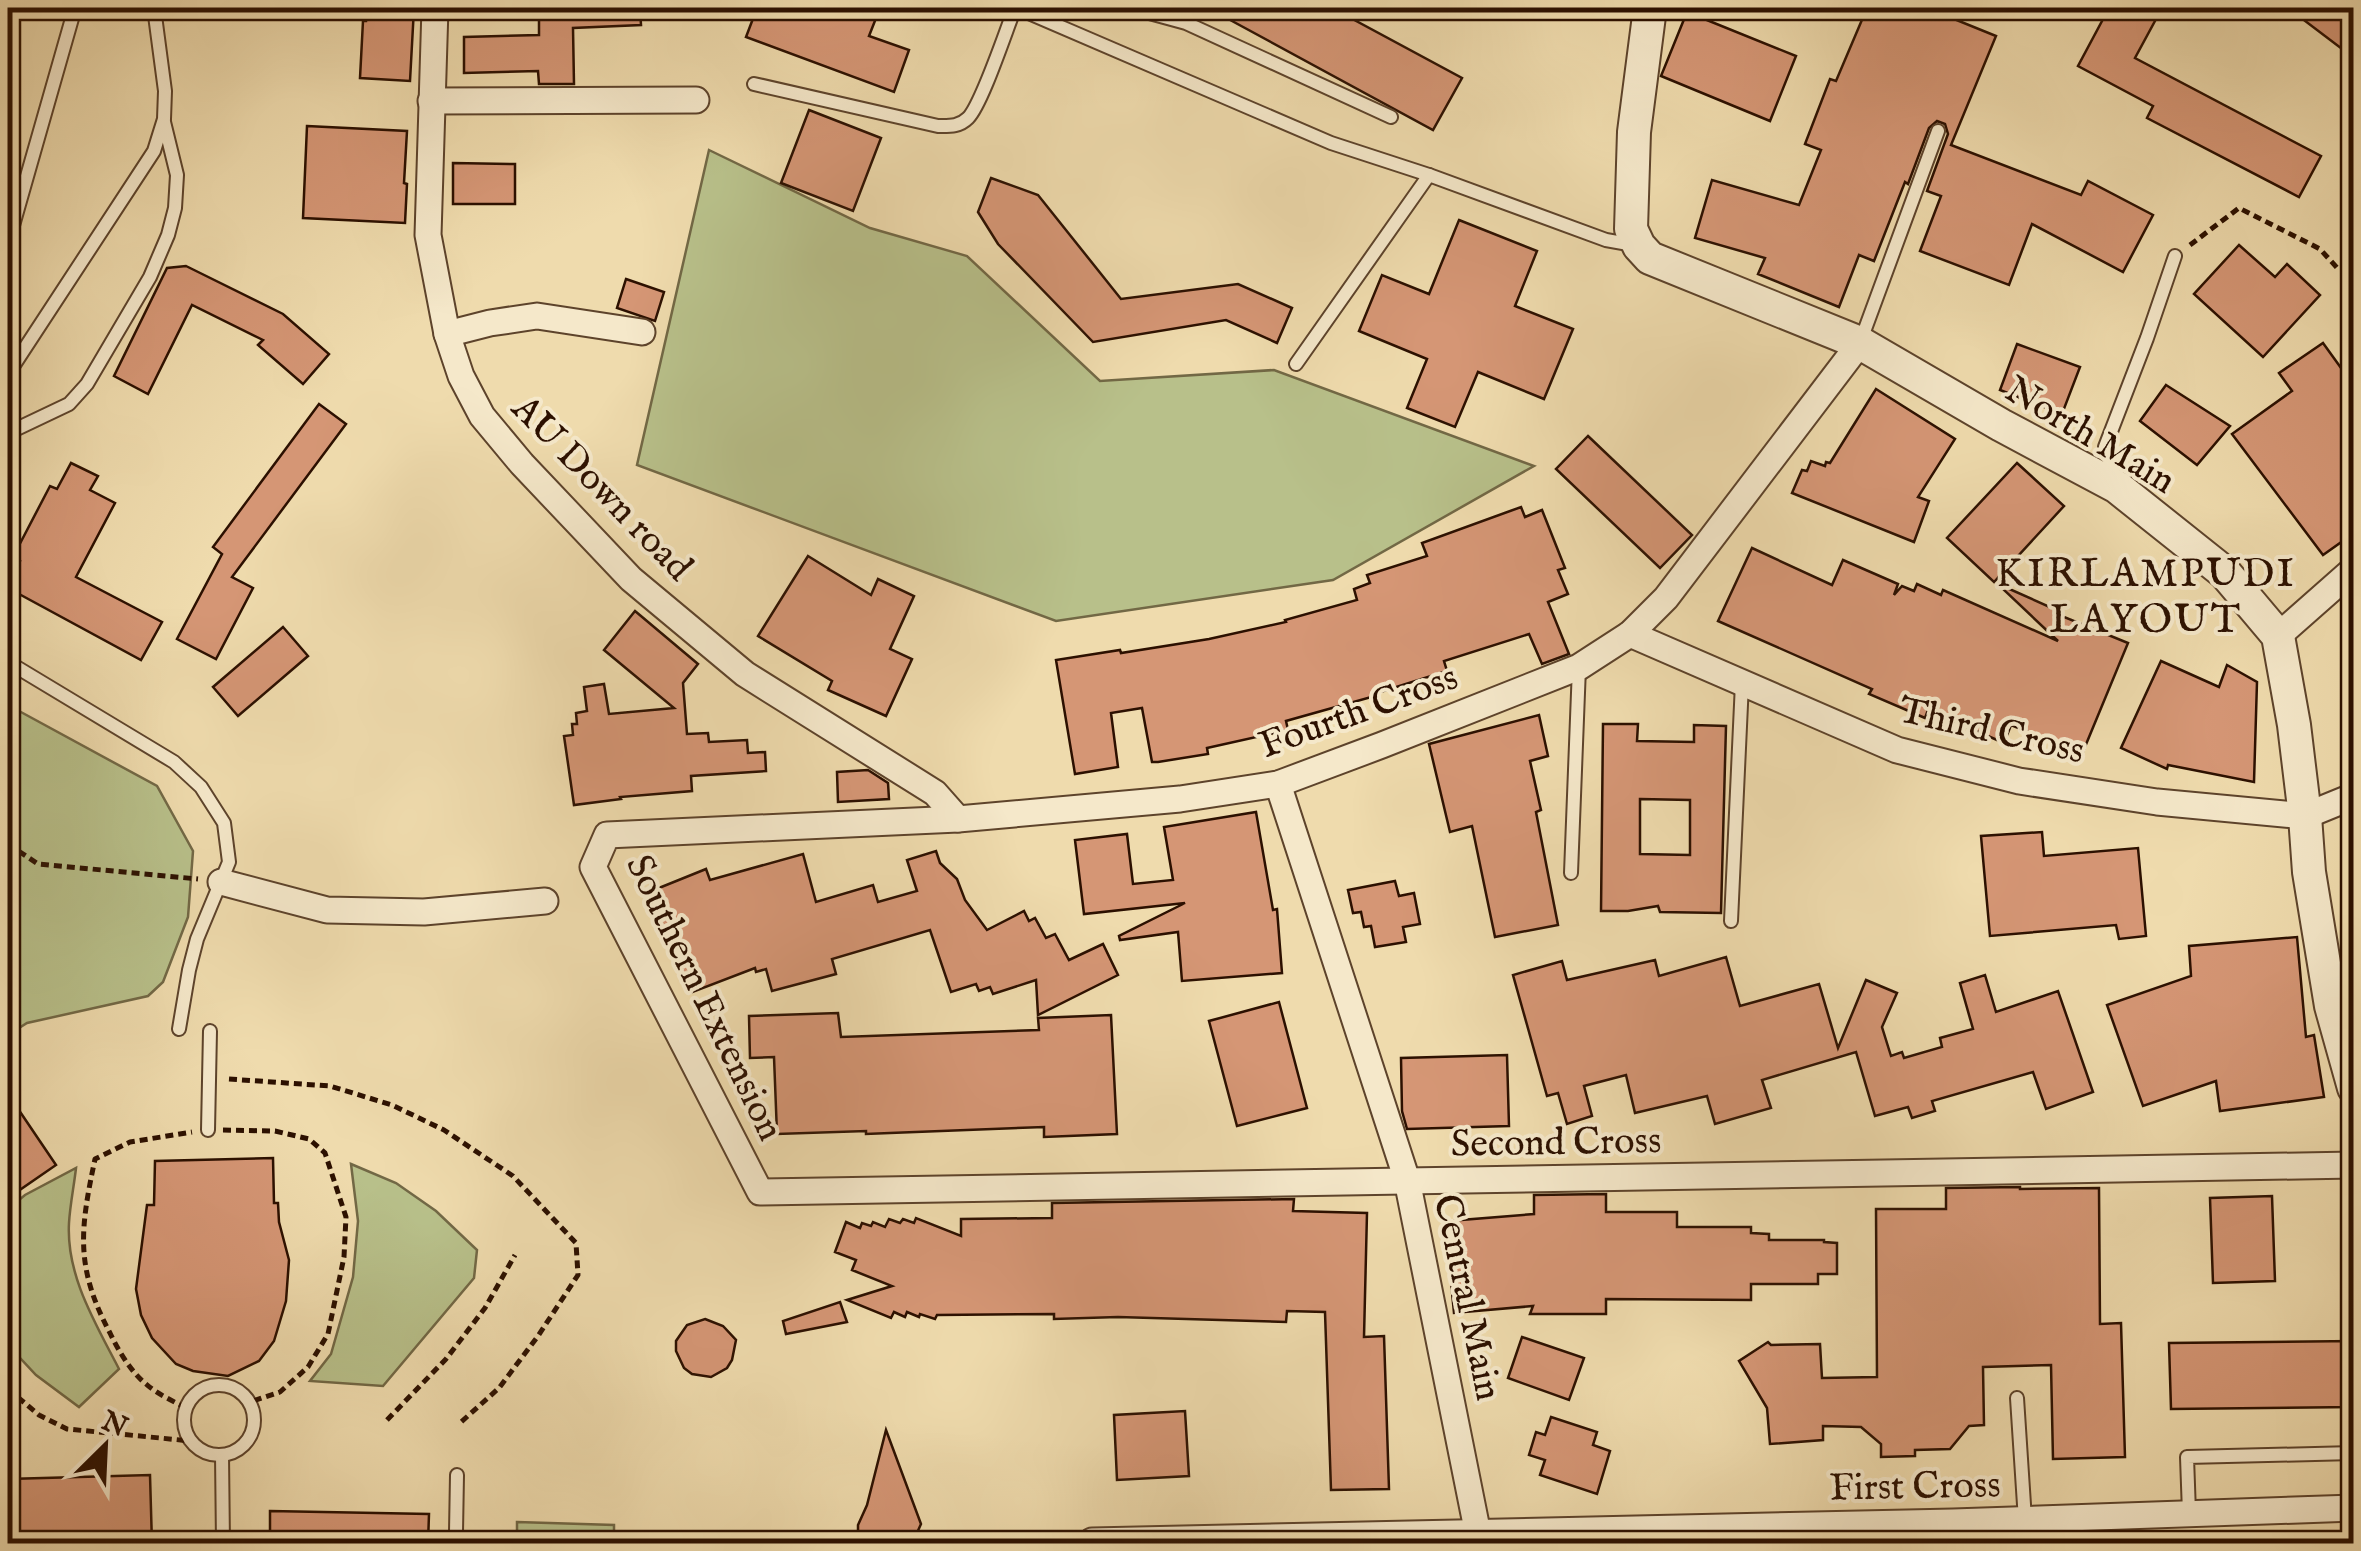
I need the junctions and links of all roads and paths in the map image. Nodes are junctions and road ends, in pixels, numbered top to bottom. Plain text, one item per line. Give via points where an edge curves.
1 (74, 8) edge
2 (154, 8) edge
3 (436, 8) edge
4 (1016, 8) edge
5 (1131, 8) edge
6 (1650, 8) edge
7 (754, 84) dead end
8 (696, 100) dead end
9 (431, 101) junction
10 (1392, 117) dead end
11 (164, 120) junction
12 (1938, 131) dead end
13 (1430, 175) junction
14 (8, 243) edge
15 (1638, 246) junction
16 (2175, 256) joint
17 (2340, 271) dead end
18 (642, 332) dead end
19 (447, 334) junction
20 (1860, 344) junction
21 (1296, 364) dead end
22 (8, 371) edge
23 (8, 433) edge
24 (2116, 487) junction
25 (2354, 569) edge
26 (1630, 634) junction
27 (2278, 636) junction
28 (8, 662) edge
29 (1579, 666) junction
30 (1742, 683) junction
31 (1278, 784) junction
32 (2354, 796) edge
33 (2305, 816) junction
34 (958, 819) junction
35 (607, 835) joint
36 (8, 844) edge
37 (1571, 873) dead end
38 (221, 882) junction
39 (545, 901) dead end
40 (1731, 921) dead end
41 (179, 1029) dead end
42 (210, 1031) dead end
43 (228, 1079) dead end
44 (2354, 1088) edge
45 (208, 1130) junction
46 (2354, 1165) edge
47 (1406, 1180) junction
48 (760, 1192) joint
49 (514, 1255) dead end
50 (8, 1389) edge
51 (2017, 1398) dead end
52 (250, 1402) junction
53 (186, 1408) junction
54 (387, 1420) dead end
55 (460, 1423) dead end
56 (191, 1441) junction
57 (2354, 1453) edge
58 (222, 1455) junction
59 (457, 1475) dead end
60 (2354, 1508) edge
61 (2189, 1514) junction
62 (2024, 1520) junction
63 (456, 1532) dead end
64 (1479, 1537) edge
65 (1092, 1541) dead end
66 (223, 1544) edge

1 - 14 lane
2 - 11 lane
3 - 9 street, AU Down road
4 - 7 lane via 976,106 954,126
4 - 13 lane via 1332,143
5 - 10 lane via 1186,24
6 - 15 street via 1634,132 1631,230
8 - 9 street
9 - 19 street, AU Down road via 428,235
11 - 22 lane via 154,151
11 - 23 lane via 176,174 175,208 150,277 69,404
12 - 20 lane
13 - 15 lane
13 - 21 lane
15 - 20 street, North Main via 1650,258
16 - 17 path via 2239,208 2320,249
16 - 24 lane via 2104,446
18 - 19 street via 537,316
19 - 34 street, AU Down road via 482,416 631,580 745,674 935,792
20 - 24 street, North Main
20 - 26 street, Fourth Cross via 1666,598
24 - 27 street, North Main via 2225,573
25 - 27 street
26 - 29 street, Fourth Cross
26 - 30 street, Third Cross
27 - 33 street, North Main
28 - 38 lane via 174,762 202,787 224,823 229,862
29 - 31 street, Fourth Cross
29 - 37 lane
30 - 33 street, Third Cross via 1897,750 2019,781
30 - 40 lane
31 - 34 street, Fourth Cross
31 - 47 street, Central Main
32 - 33 street, Third Cross
33 - 44 street, North Main via 2331,1006
34 - 35 street, Fourth Cross
35 - 48 street, Southern Extension via 593,867
36 - 38 path via 38,864
38 - 39 street via 327,910 424,912
38 - 41 lane via 196,939
42 - 45 lane
43 - 55 path via 330,1086 392,1105 513,1176 576,1243 578,1275 499,1388
45 - 52 path via 309,1139 325,1153 346,1217 328,1334 294,1380
45 - 53 path via 130,1142 95,1159 84,1210 84,1262 94,1302 145,1384
46 - 47 street, Second Cross
47 - 48 street, Second Cross
47 - 64 street, Central Main
49 - 54 path via 486,1308
50 - 56 path via 67,1429
51 - 62 lane
52 - 53 lane via 232,1388 210,1386
52 - 58 lane via 250,1436
53 - 56 lane
56 - 58 lane
57 - 61 lane via 2187,1457
58 - 66 lane
59 - 63 lane
60 - 61 street, First Cross
61 - 62 street, First Cross
62 - 64 street, First Cross
64 - 65 street, First Cross

